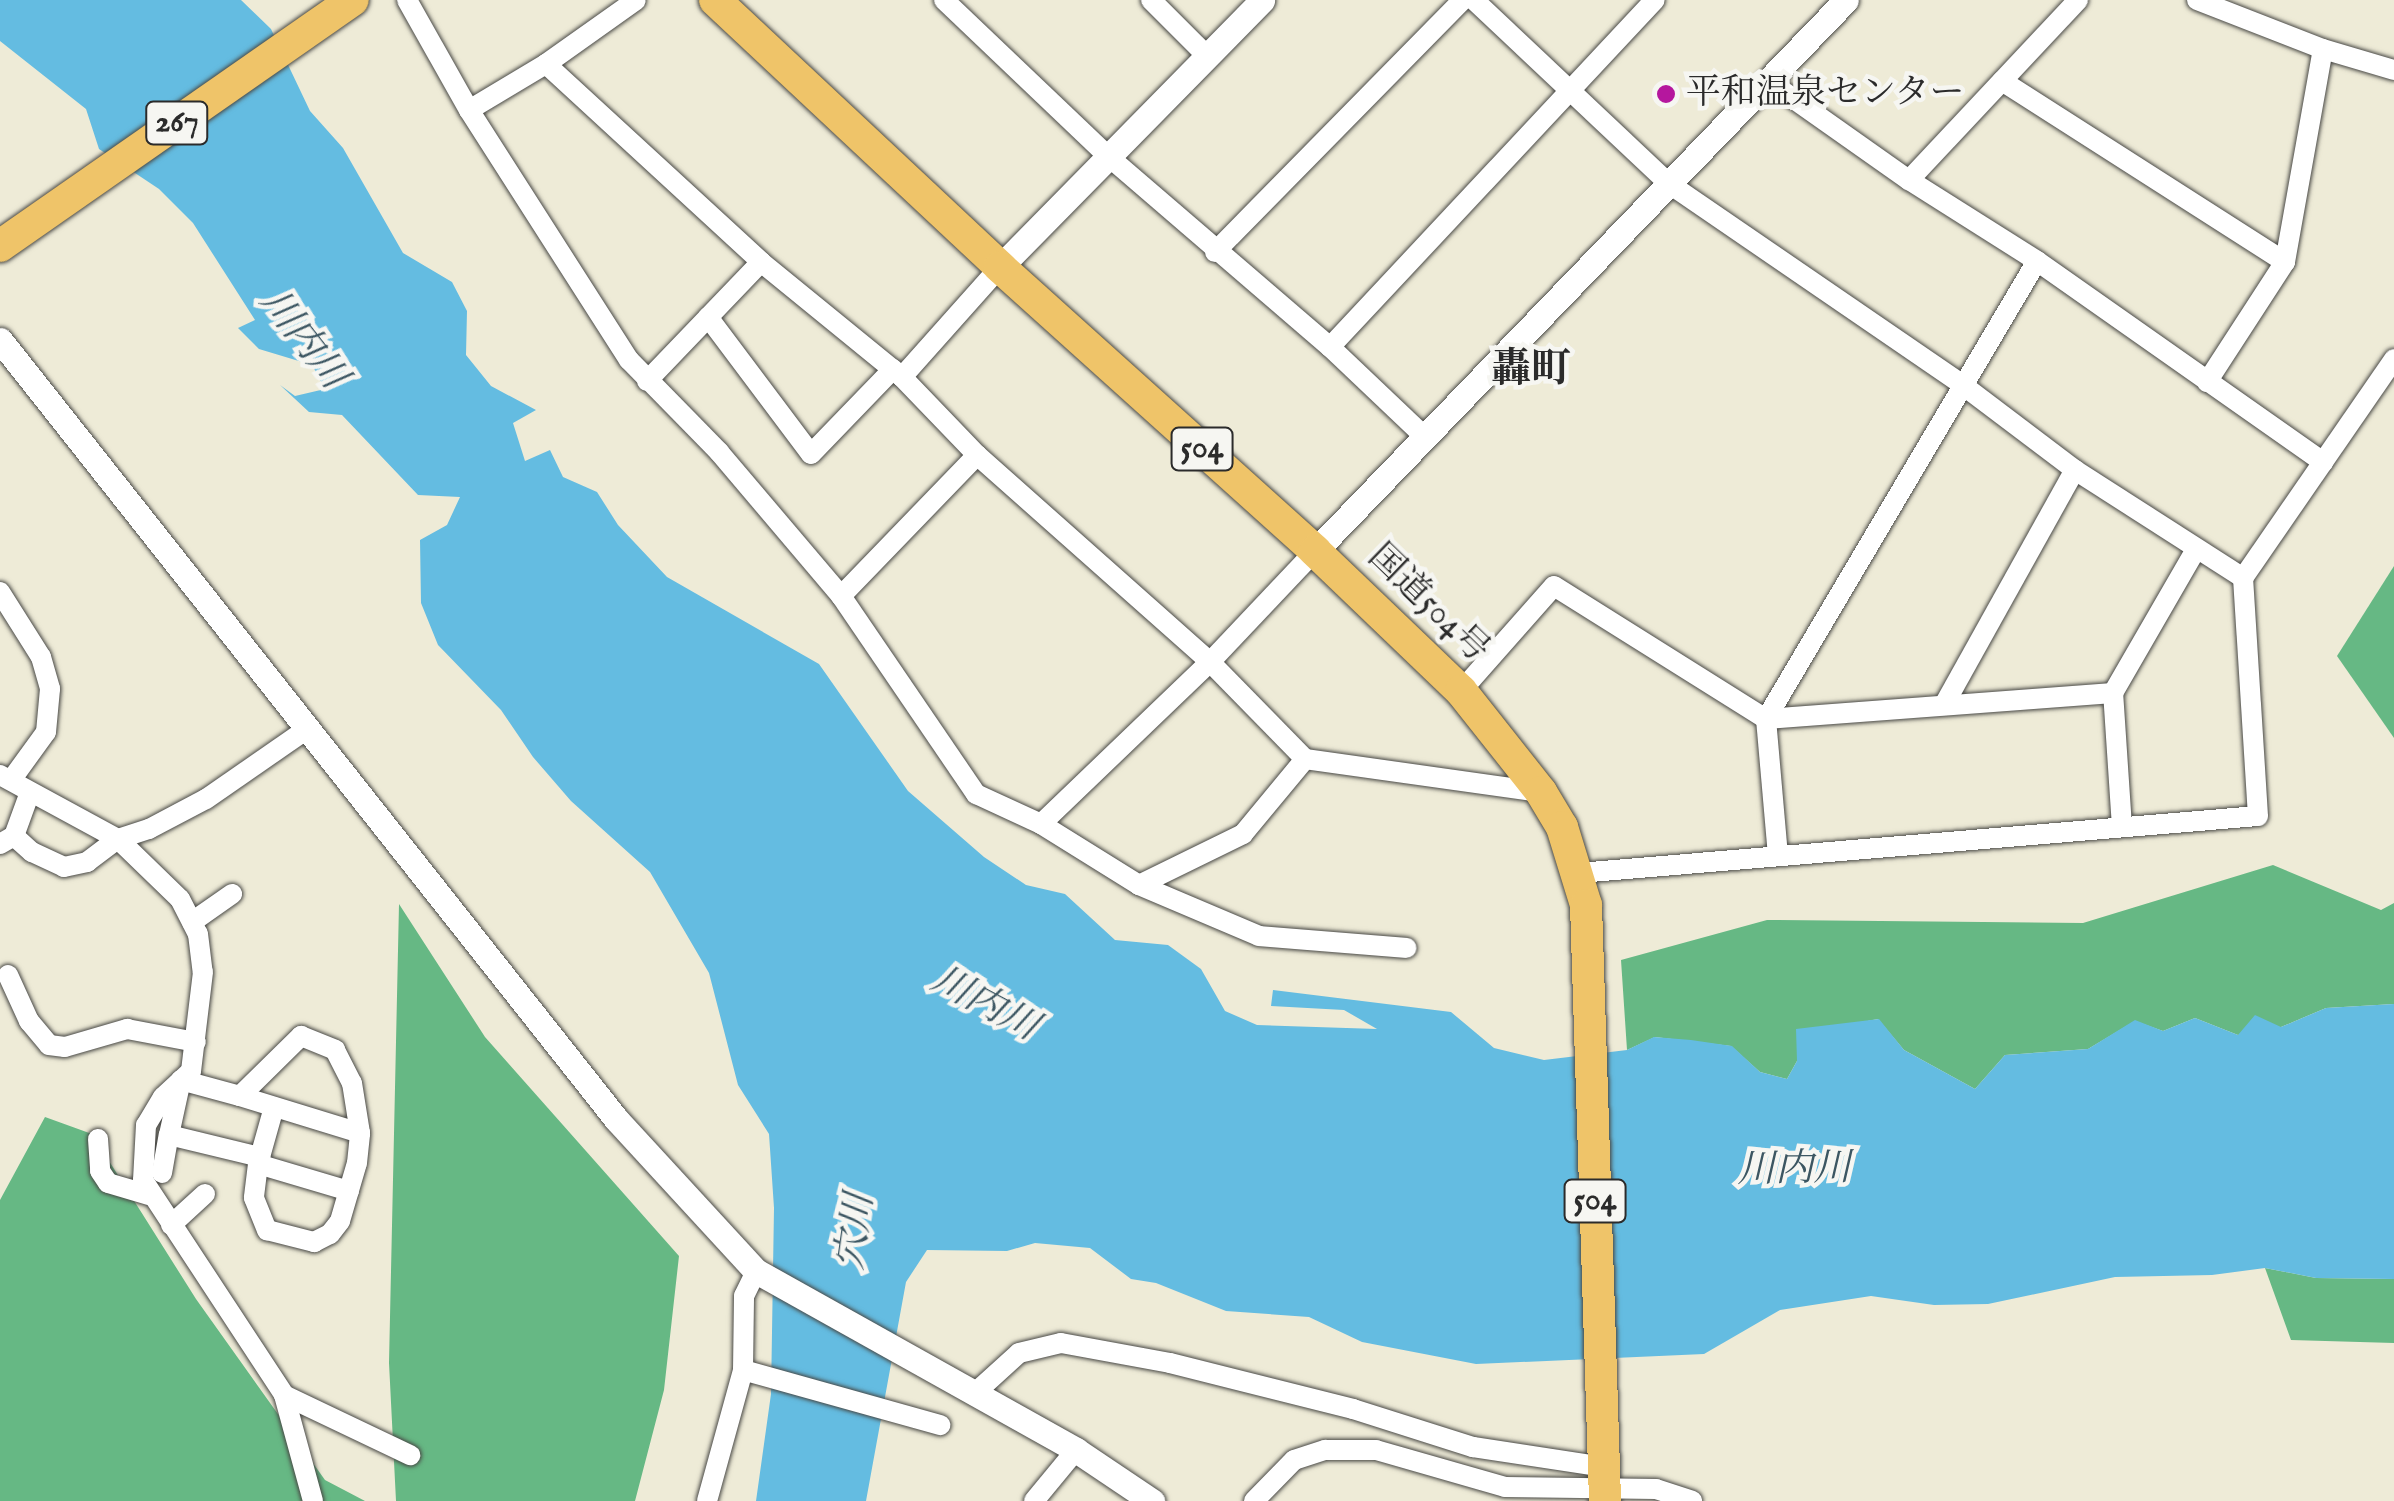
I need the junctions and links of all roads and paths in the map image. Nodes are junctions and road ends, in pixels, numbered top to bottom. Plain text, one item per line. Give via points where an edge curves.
1 (353, 0) edge
2 (407, 0) edge
3 (636, 0) edge
4 (716, 0) edge
5 (944, 0) edge
6 (1151, 0) edge
7 (1262, 0) edge
8 (1463, 0) edge
9 (1474, 0) edge
10 (1655, 0) edge
11 (1846, 0) edge
12 (2078, 0) edge
13 (2197, 0) edge
14 (2323, 49) junction
15 (1207, 56) junction
16 (546, 64) junction
17 (2394, 70) edge
18 (1767, 80) junction
19 (2002, 82) junction
20 (1568, 92) junction
21 (470, 110) junction
22 (1108, 156) junction
23 (1909, 180) junction
24 (1668, 183) junction
25 (0, 246) edge
26 (1215, 252) junction
27 (2038, 261) junction
28 (761, 262) junction
29 (2285, 262) junction
30 (1000, 267) junction
31 (708, 318) junction
32 (0, 340) edge
33 (1330, 347) junction
34 (2394, 359) edge
35 (897, 373) junction
36 (647, 381) junction
37 (2207, 382) junction
38 (1964, 386) junction
39 (1425, 436) junction
40 (978, 455) junction
41 (2323, 462) junction
42 (2075, 470) junction
43 (2196, 549) junction
44 (1316, 550) junction
45 (2243, 578) junction
46 (0, 592) edge
47 (841, 596) junction
48 (1210, 662) junction
49 (1461, 691) junction
50 (2113, 693) junction
51 (1944, 706) junction
52 (1766, 719) junction
53 (307, 729) junction
54 (1305, 759) junction
55 (6, 777) edge
56 (30, 792) junction
57 (1541, 792) junction
58 (1041, 824) junction
59 (2122, 827) junction
60 (118, 839) junction
61 (7, 840) edge
62 (1778, 856) junction
63 (1578, 873) junction
64 (1139, 885) junction
65 (232, 894) dead end
66 (192, 922) junction
67 (1407, 948) dead end
68 (12, 976) edge
69 (196, 1042) junction
70 (181, 1080) junction
71 (240, 1096) junction
72 (274, 1106) junction
73 (360, 1133) junction
74 (169, 1135) junction
75 (98, 1140) dead end
76 (259, 1160) junction
77 (162, 1174) dead end
78 (349, 1190) junction
79 (205, 1194) dead end
80 (148, 1195) junction
81 (171, 1225) junction
82 (756, 1271) junction
83 (751, 1372) junction
84 (975, 1392) junction
85 (284, 1395) junction
86 (940, 1424) dead end
87 (1076, 1450) junction
88 (410, 1455) dead end
89 (1604, 1474) edge
90 (313, 1501) edge
91 (708, 1501) edge
92 (1034, 1501) edge
93 (1152, 1501) edge
94 (1254, 1501) edge
95 (1692, 1501) edge

1 - 25 highway, 267
2 - 21 street
3 - 16 street
4 - 30 highway, 国道504号 / 504
5 - 22 street
6 - 15 street
7 - 15 street
8 - 26 street
9 - 20 street
10 - 20 street
11 - 18 street
12 - 19 street
13 - 14 street
14 - 17 street
14 - 29 street
15 - 22 street
16 - 21 street
16 - 28 street
18 - 23 street
18 - 24 street
19 - 23 street
19 - 29 street
20 - 24 street
20 - 33 street
21 - 36 street
22 - 26 street
22 - 30 street
23 - 27 street
24 - 38 street
24 - 39 street
26 - 33 street
27 - 37 street
27 - 38 street
28 - 31 street
28 - 35 street
29 - 37 street
30 - 35 street
30 - 44 highway, 国道504号 / 504
31 - 35 street via 811,454
31 - 36 street
32 - 53 street
33 - 39 street
34 - 41 street
35 - 40 street
36 - 47 street via 720,452
37 - 41 street
38 - 42 street
38 - 52 street
39 - 44 street
40 - 47 street
40 - 48 street
41 - 45 street
42 - 43 street
42 - 51 street
43 - 45 street
43 - 50 street
44 - 48 street
44 - 49 highway, 国道504号 / 504
45 - 59 street via 2258,816
46 - 55 street via 41,657 50,689 46,732
47 - 58 street via 976,794
48 - 54 street
48 - 58 street
49 - 52 street via 1554,586
49 - 57 highway, 国道504号 / 504
50 - 51 street
50 - 59 street
51 - 52 street
52 - 62 street
53 - 60 street via 206,798
53 - 82 street via 616,1118
54 - 57 street
54 - 64 street via 1243,834
55 - 56 street
56 - 60 street
56 - 61 street
57 - 63 highway, 国道504号 / 504
58 - 64 street
59 - 62 street
60 - 61 street via 87,862 64,867
60 - 66 street via 180,899
62 - 63 street
63 - 89 highway, 国道504号 / 504 via 1586,905
64 - 67 street via 1259,936
65 - 66 street
66 - 69 street via 203,972
68 - 69 street via 28,1020 49,1046 128,1029
69 - 70 street via 191,1071
70 - 71 street
70 - 74 street
70 - 80 street via 146,1125
71 - 72 street
71 - 73 street via 301,1036 335,1050 352,1083
72 - 73 street
72 - 76 street
73 - 78 street
74 - 76 street
74 - 77 street
75 - 80 street via 100,1171 108,1183
76 - 78 street
76 - 78 street via 254,1198 267,1230 314,1242 340,1221
79 - 81 street
80 - 81 street
81 - 85 street
82 - 83 street via 744,1296
82 - 84 street
83 - 86 street
83 - 91 street
84 - 87 street
84 - 89 street via 1019,1352 1061,1343 1170,1363 1473,1447
85 - 88 street
85 - 90 street
87 - 92 street
87 - 93 street
89 - 94 street via 1505,1487 1376,1450 1324,1450 1294,1460
89 - 95 street

